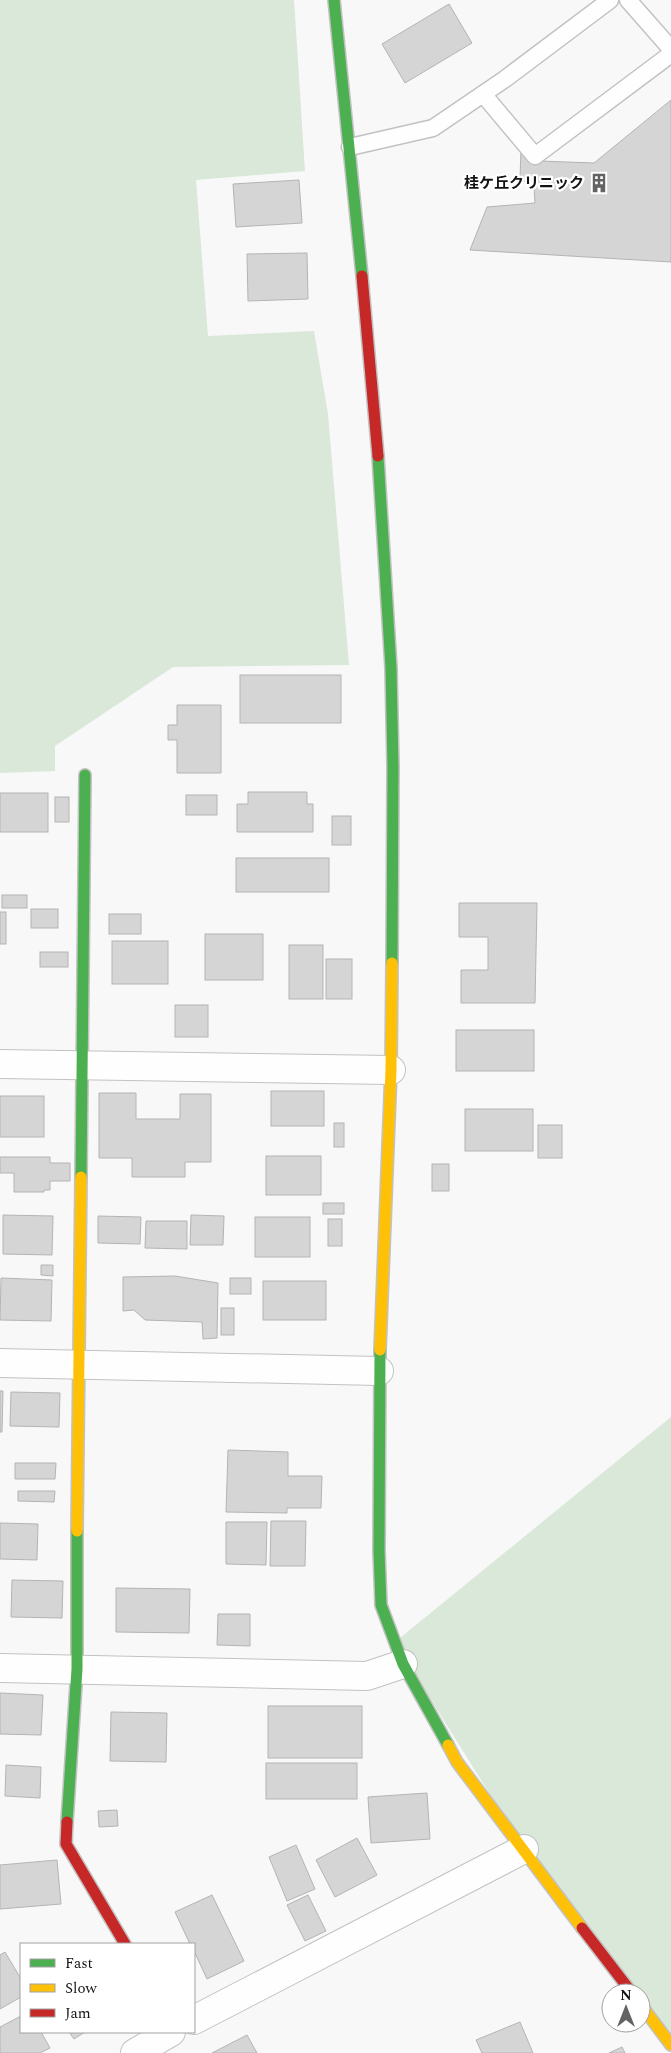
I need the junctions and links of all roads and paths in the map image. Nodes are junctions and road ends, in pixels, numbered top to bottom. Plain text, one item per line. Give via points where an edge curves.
1 (334, 0) edge
2 (610, 0) edge
3 (628, 0) edge
4 (671, 50) edge
5 (671, 54) edge
6 (483, 94) junction
7 (350, 147) junction
8 (85, 775) dead end
9 (0, 1064) edge
10 (83, 1065) junction
11 (391, 1070) junction
12 (0, 1363) edge
13 (78, 1364) junction
14 (379, 1371) junction
15 (403, 1664) junction
16 (0, 1668) edge
17 (77, 1669) junction
18 (524, 1849) junction
19 (124, 1943) edge
20 (624, 1983) edge
21 (651, 2018) edge
22 (195, 2019) edge
23 (169, 2033) edge
24 (671, 2045) edge
25 (140, 2052) edge

1 - 7 street
2 - 6 lane
3 - 4 lane
5 - 6 lane via 535,156
6 - 7 lane via 433,128
7 - 11 street via 376,414 388,592 393,767
8 - 10 street
9 - 10 street
10 - 11 street
10 - 13 street
11 - 14 street
12 - 13 street
13 - 14 street
13 - 17 street
14 - 15 street via 382,1605
15 - 17 street via 367,1676
15 - 18 street via 457,1762
16 - 17 street
17 - 19 street via 66,1844
18 - 20 street
18 - 22 street
21 - 24 street
23 - 25 street

